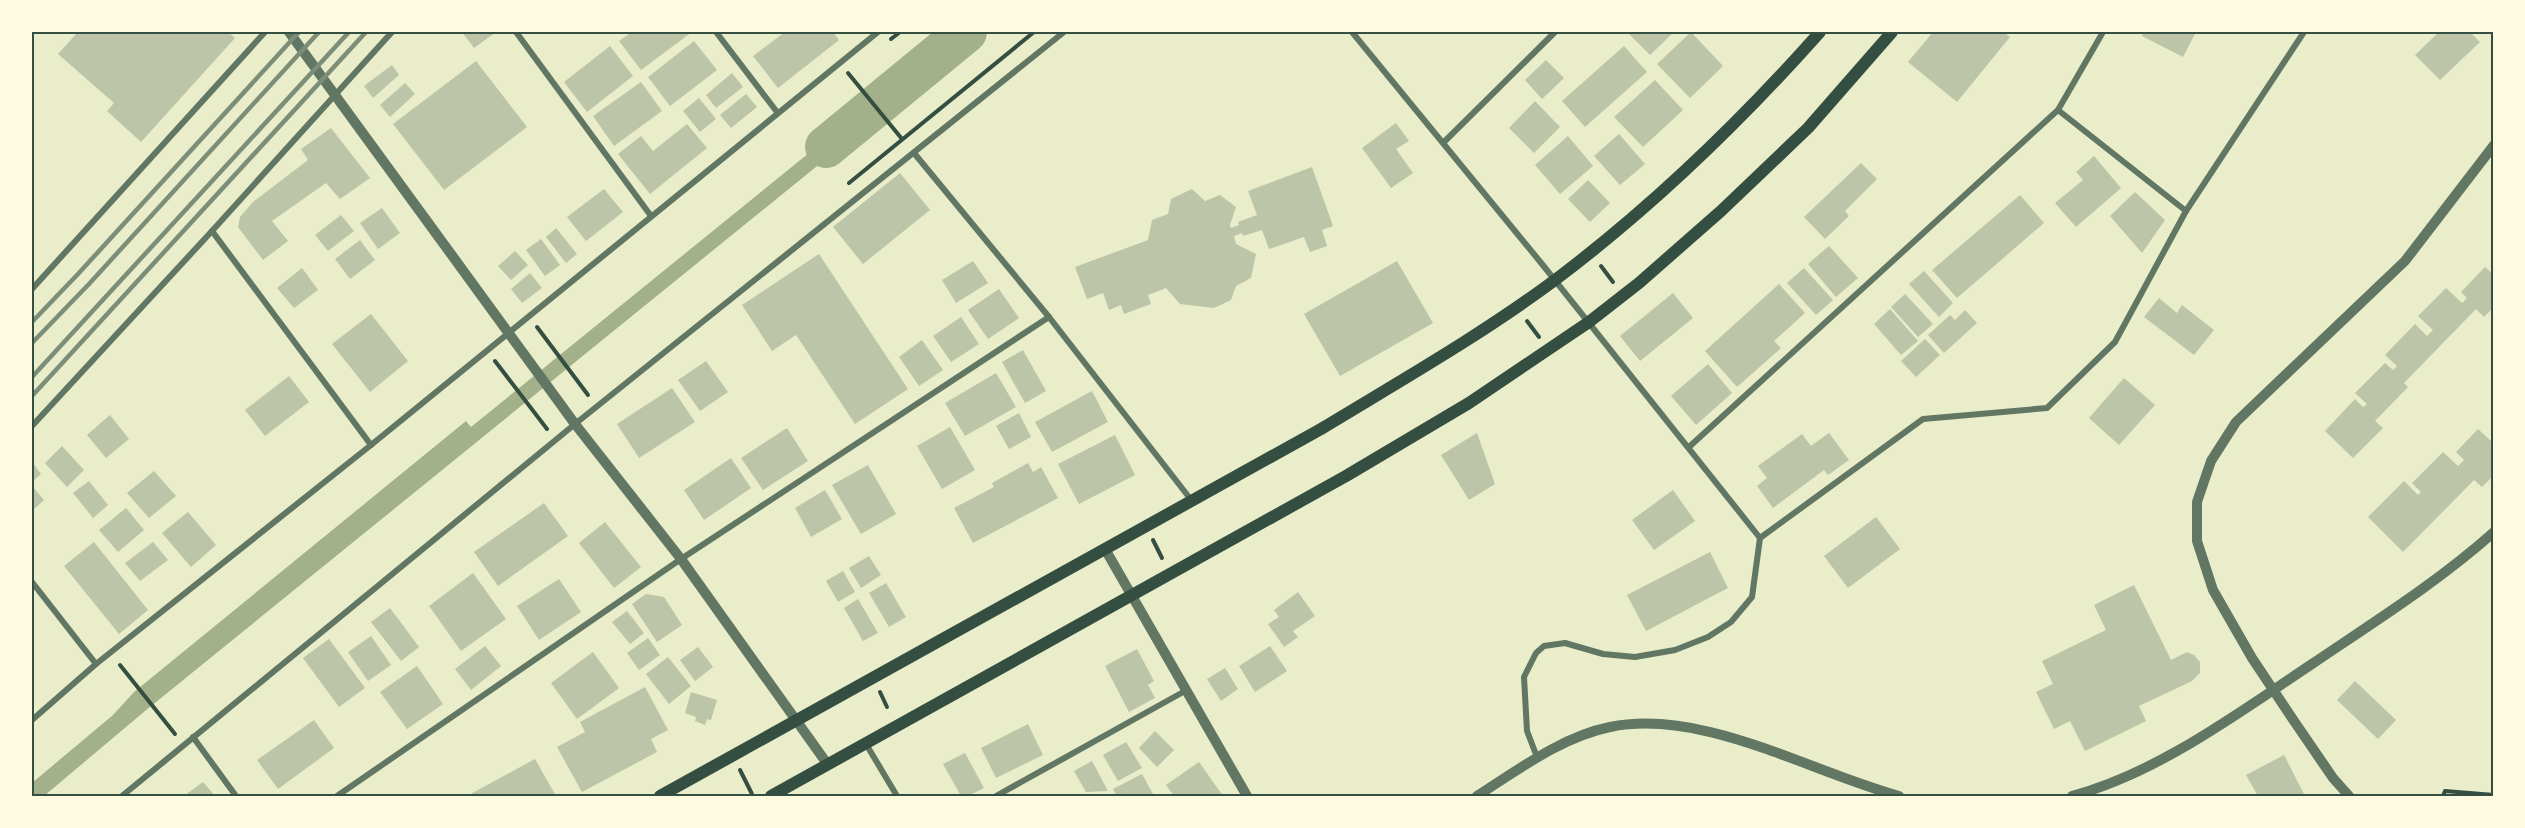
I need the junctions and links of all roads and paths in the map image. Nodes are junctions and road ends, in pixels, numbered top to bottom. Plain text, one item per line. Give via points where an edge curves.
1 (265, 32) edge
2 (289, 32) edge
3 (392, 32) edge
4 (516, 32) edge
5 (716, 32) edge
6 (878, 32) edge
7 (1064, 32) edge
8 (1352, 32) edge
9 (1555, 32) edge
10 (1820, 32) edge
11 (1892, 32) edge
12 (2103, 32) edge
13 (2304, 32) edge
14 (853, 79) dead end
15 (335, 94) junction
16 (2058, 110) junction
17 (777, 112) junction
18 (898, 134) dead end
19 (1444, 142) junction
20 (2493, 145) edge
21 (914, 153) junction
22 (2186, 211) junction
23 (651, 216) junction
24 (212, 231) junction
25 (1599, 263) dead end
26 (1555, 279) junction
27 (1614, 282) dead end
28 (32, 289) edge
29 (1524, 316) dead end
30 (1049, 317) junction
31 (1589, 322) junction
32 (536, 327) dead end
33 (509, 333) junction
34 (1539, 337) dead end
35 (495, 361) dead end
36 (589, 396) dead end
37 (575, 424) junction
38 (32, 426) edge
39 (547, 429) dead end
40 (371, 445) junction
41 (1689, 447) junction
42 (1192, 501) junction
43 (2493, 532) edge
44 (1151, 537) dead end
45 (1760, 538) junction
46 (1105, 549) junction
47 (1162, 558) dead end
48 (681, 559) junction
49 (32, 582) edge
50 (1131, 595) junction
51 (96, 664) junction
52 (120, 665) dead end
53 (2273, 689) junction
54 (879, 691) dead end
55 (1185, 691) junction
56 (887, 707) dead end
57 (32, 720) edge
58 (797, 720) junction
59 (175, 734) dead end
60 (193, 737) junction
61 (866, 744) junction
62 (1537, 757) junction
63 (828, 765) junction
64 (739, 769) dead end
65 (752, 794) dead end
66 (2493, 795) edge
67 (122, 796) edge
68 (236, 796) edge
69 (337, 796) edge
70 (660, 796) edge
71 (771, 796) edge
72 (897, 796) edge
73 (996, 796) edge
74 (1247, 796) edge
75 (1477, 796) edge
76 (1899, 796) edge
77 (2072, 796) edge
78 (2349, 796) edge
79 (2443, 796) edge

1 - 28 street
2 - 15 street
3 - 15 street
4 - 23 street
5 - 17 street
6 - 17 street
7 - 21 street
8 - 19 street
9 - 19 street
10 - 26 main road via 1765,94 1681,175
11 - 31 main road via 1799,136 1713,218
12 - 16 street
13 - 22 street
14 - 18 path
15 - 24 street
15 - 33 street
16 - 22 street
16 - 41 street
17 - 23 street
19 - 26 street
20 - 53 street via 2405,261 2236,422 2211,461 2197,502 2197,541 2213,590
21 - 30 street
21 - 37 street
22 - 45 street via 2115,342 2047,408 1923,419
23 - 33 street
24 - 38 street
24 - 40 street
25 - 27 path
26 - 31 street
26 - 42 main road via 1416,372
29 - 34 path
30 - 42 street
30 - 48 street
31 - 41 street
31 - 50 main road via 1469,403
32 - 36 path
33 - 37 street
33 - 40 street
35 - 39 path
37 - 48 street
37 - 60 street
40 - 51 street
41 - 45 street
42 - 46 main road
43 - 53 street via 2405,602
44 - 47 path
45 - 62 street via 1752,597 1731,622 1708,637 1675,650 1635,657 1602,654 1565,643 1544,646 1536,653 1524,677 1527,731
46 - 50 street
46 - 58 main road
48 - 58 street
48 - 69 street
49 - 51 street
50 - 55 street
50 - 61 main road
51 - 57 street
52 - 59 path
53 - 77 street via 2150,765
53 - 78 street
54 - 56 path
55 - 73 street
55 - 74 street
58 - 63 street
58 - 70 main road
60 - 67 street
60 - 68 street
61 - 63 main road
61 - 72 street
62 - 75 street
62 - 76 street via 1610,727 1687,728 1735,737 1866,788
63 - 71 main road
64 - 65 path
66 - 79 path via 2445,791

